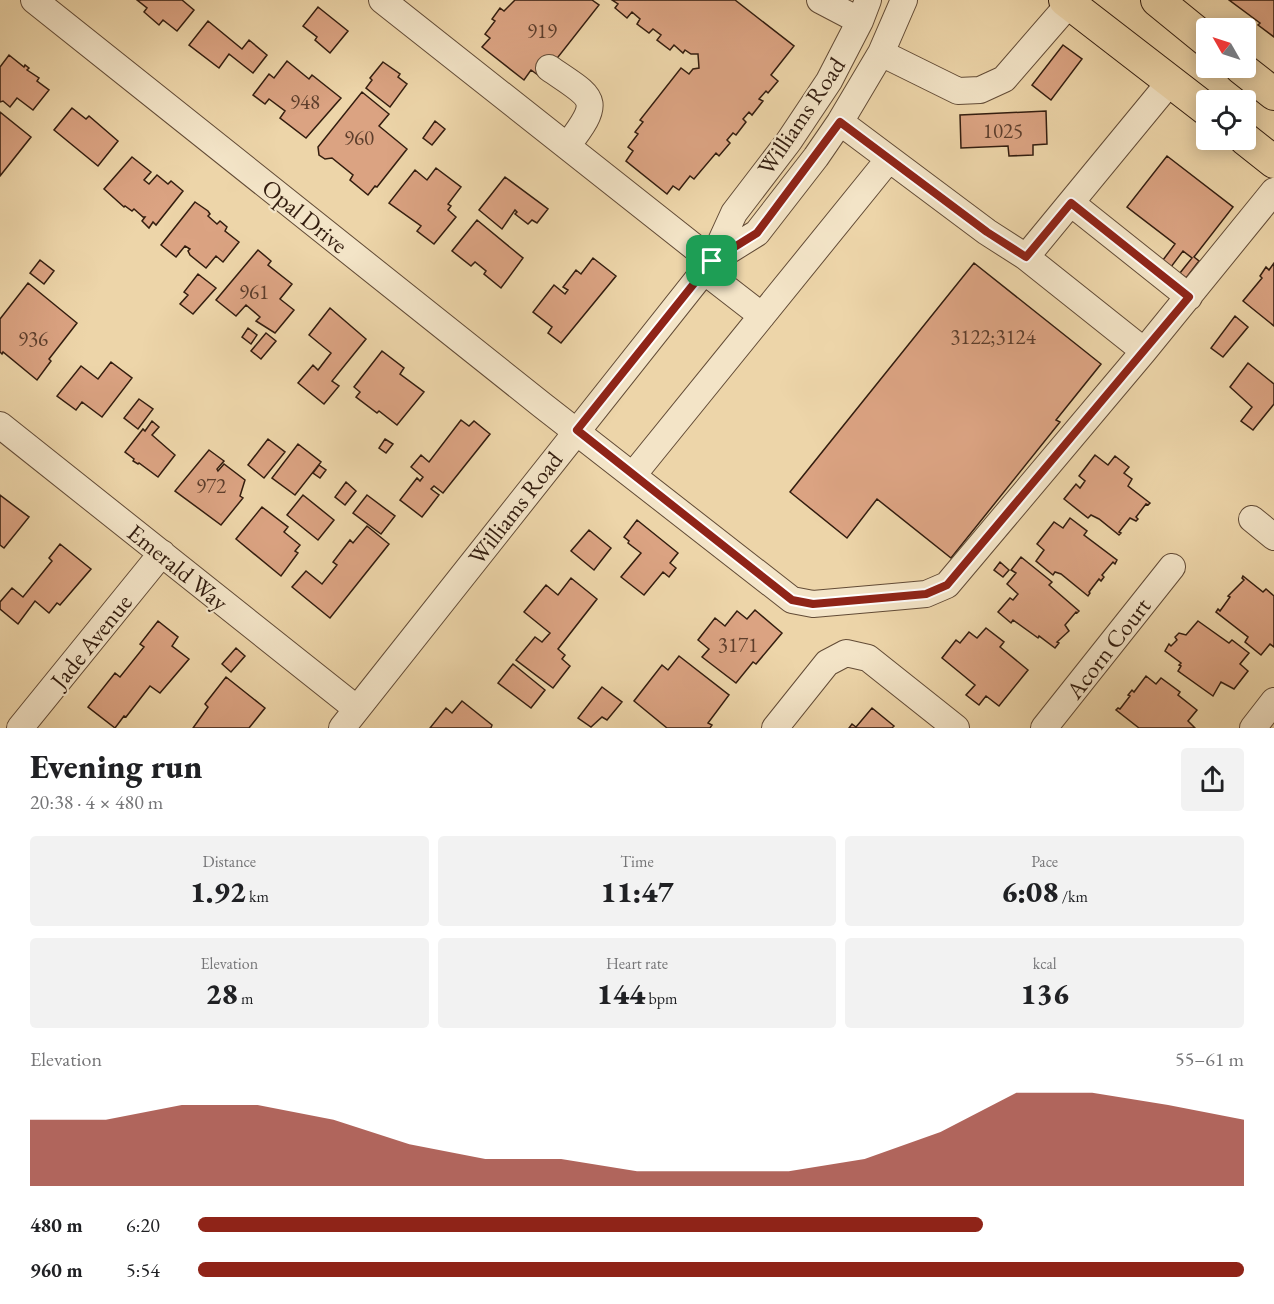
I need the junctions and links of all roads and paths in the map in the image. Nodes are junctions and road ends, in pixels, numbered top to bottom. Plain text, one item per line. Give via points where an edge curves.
1 (34, 0) edge
2 (382, 0) edge
3 (820, 0) edge
4 (904, 0) edge
5 (1156, 0) edge
6 (1067, 2) edge
7 (864, 10) edge
8 (1196, 32) edge
9 (881, 53) junction
10 (549, 68) dead end
11 (1253, 78) edge
12 (1170, 82) junction
13 (1274, 94) edge
14 (1196, 102) edge
15 (840, 122) junction
16 (567, 146) junction
17 (1256, 148) edge
18 (889, 159) junction
19 (1274, 162) edge
20 (1274, 191) edge
21 (1071, 203) junction
22 (1026, 257) junction
23 (708, 266) junction
24 (1189, 297) junction
25 (762, 316) junction
26 (1144, 351) junction
27 (0, 425) edge
28 (577, 430) junction
29 (633, 475) junction
30 (1252, 519) dead end
31 (1274, 537) edge
32 (162, 553) junction
33 (1172, 567) dead end
34 (1274, 701) edge
35 (349, 719) edge
36 (20, 728) edge
37 (775, 728) edge
38 (956, 728) edge
39 (1044, 728) edge
40 (1253, 728) edge

1 - 28 street, Opal Drive
2 - 16 street
3 - 7 street
4 - 9 street, Williams Road
5 - 8 main road
6 - 9 street via 1004,79 980,90 958,91
6 - 12 main road
7 - 23 street, Williams Road via 830,81 734,213
9 - 15 street, Williams Road
10 - 16 street via 590,100 586,119
11 - 13 main road
12 - 14 main road
12 - 21 street
15 - 18 street
15 - 23 street, Williams Road via 757,233
16 - 23 street
17 - 19 main road
18 - 22 street
18 - 25 street
20 - 24 street, Opal Drive
21 - 22 street
21 - 24 street
22 - 26 street
23 - 25 street
23 - 28 street, Williams Road
24 - 26 street, Opal Drive
25 - 29 street
26 - 29 street, Opal Drive via 947,585 926,594 813,604 792,600
27 - 32 street, Emerald Way
28 - 29 street, Opal Drive
28 - 35 street, Williams Road
30 - 31 street
32 - 35 street, Emerald Way
32 - 36 street, Jade Avenue
33 - 39 street, Acorn Court
34 - 40 street
37 - 38 street via 827,663 846,653 868,658

